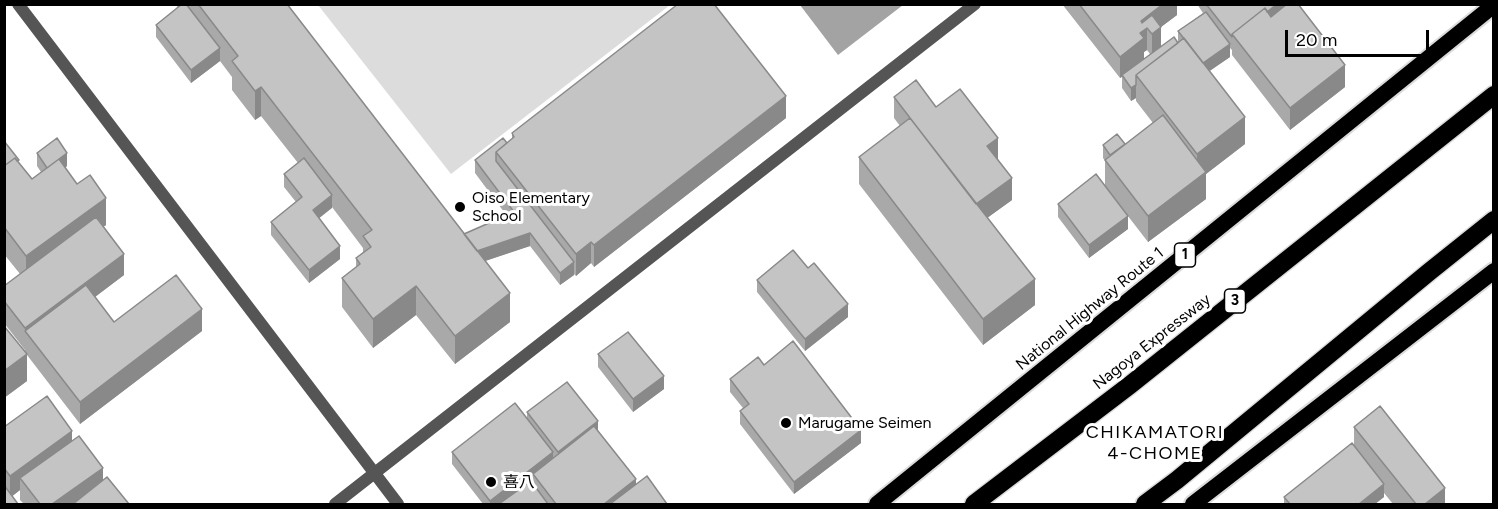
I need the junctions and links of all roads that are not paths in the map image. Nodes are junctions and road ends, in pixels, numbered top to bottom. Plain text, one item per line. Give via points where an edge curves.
1 (18, 4) edge
2 (975, 4) edge
3 (1494, 5) edge
4 (1494, 95) edge
5 (1494, 220) edge
6 (1494, 271) edge
7 (374, 474) junction
8 (335, 504) edge
9 (398, 504) edge
10 (877, 504) edge
11 (974, 504) edge
12 (1145, 504) edge
13 (1193, 504) edge

1 - 7 street
2 - 7 street
3 - 10 highway, National Highway Route 1 / 1
4 - 11 highway, Nagoya Expressway / 3
5 - 12 highway
6 - 13 highway
7 - 8 street
7 - 9 street

